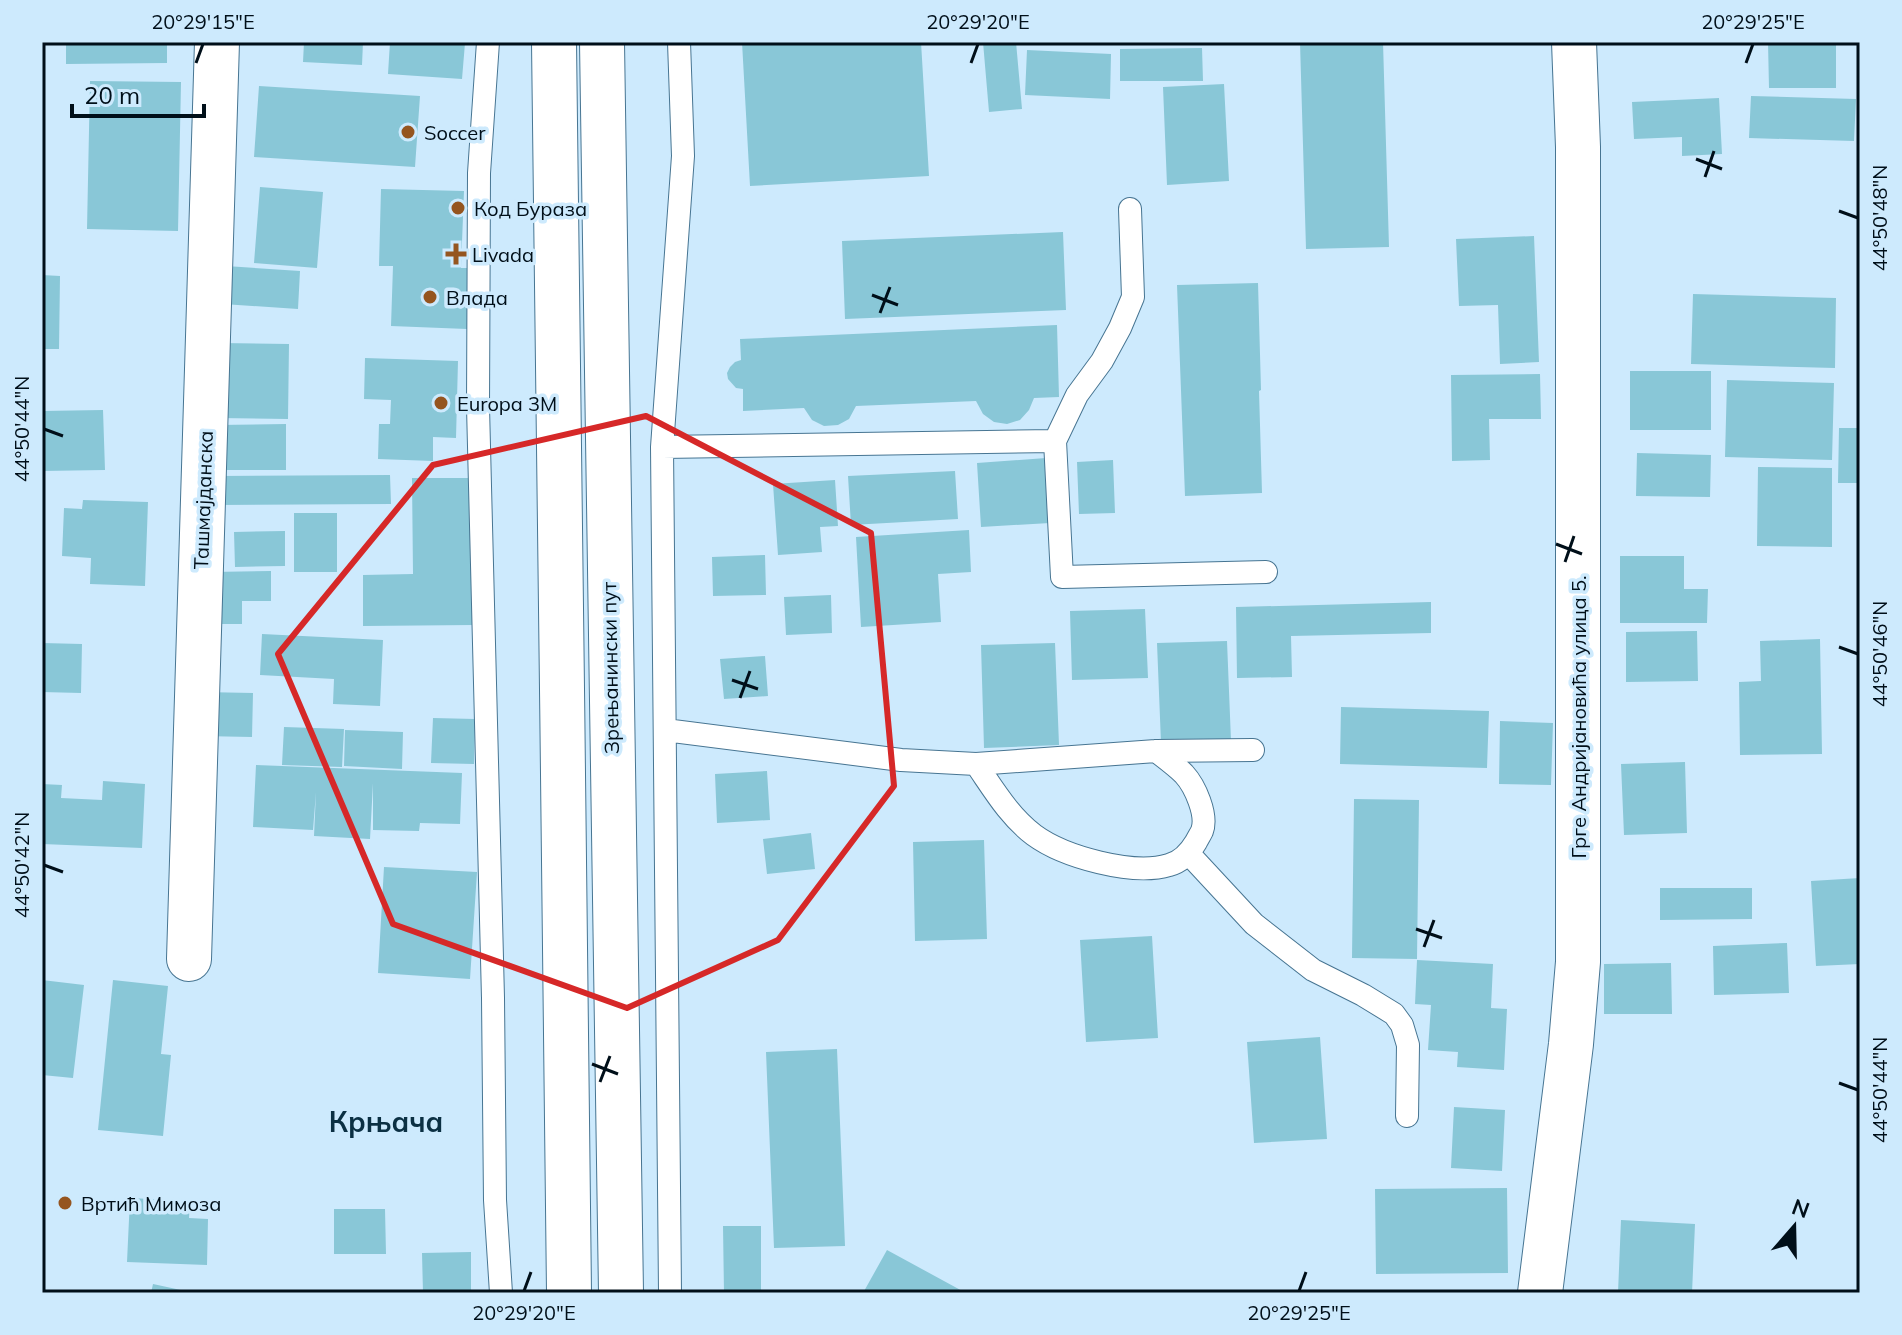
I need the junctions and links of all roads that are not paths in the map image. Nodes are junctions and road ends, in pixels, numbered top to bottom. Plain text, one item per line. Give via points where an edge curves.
1 (217, 42) edge
2 (488, 42) edge
3 (554, 42) edge
4 (602, 42) edge
5 (679, 42) edge
6 (1574, 42) edge
7 (1130, 209) dead end
8 (1055, 441) junction
9 (662, 447) junction
10 (1266, 572) dead end
11 (665, 730) junction
12 (1253, 750) dead end
13 (1156, 751) junction
14 (976, 764) junction
15 (1189, 854) junction
16 (189, 959) dead end
17 (1407, 1116) dead end
18 (501, 1293) edge
19 (569, 1293) edge
20 (621, 1293) edge
21 (670, 1293) edge
22 (1540, 1293) edge

1 - 16 main road, Ташмајданска
2 - 18 lane via 479,173 478,407
3 - 19 main road
4 - 20 main road, Зрењанински пут
5 - 9 lane via 683,156
6 - 22 main road, Грге Андријановића улица 5. via 1578,962
7 - 8 lane via 1133,297
8 - 9 lane
8 - 10 lane via 1062,577
9 - 11 lane
11 - 14 lane via 901,760
11 - 21 lane
12 - 13 lane
13 - 14 lane
13 - 15 lane via 1184,774 1198,798 1203,828
14 - 15 lane via 1009,813 1065,851 1145,869 1171,865
15 - 17 lane via 1254,924 1313,970 1394,1014 1408,1045

